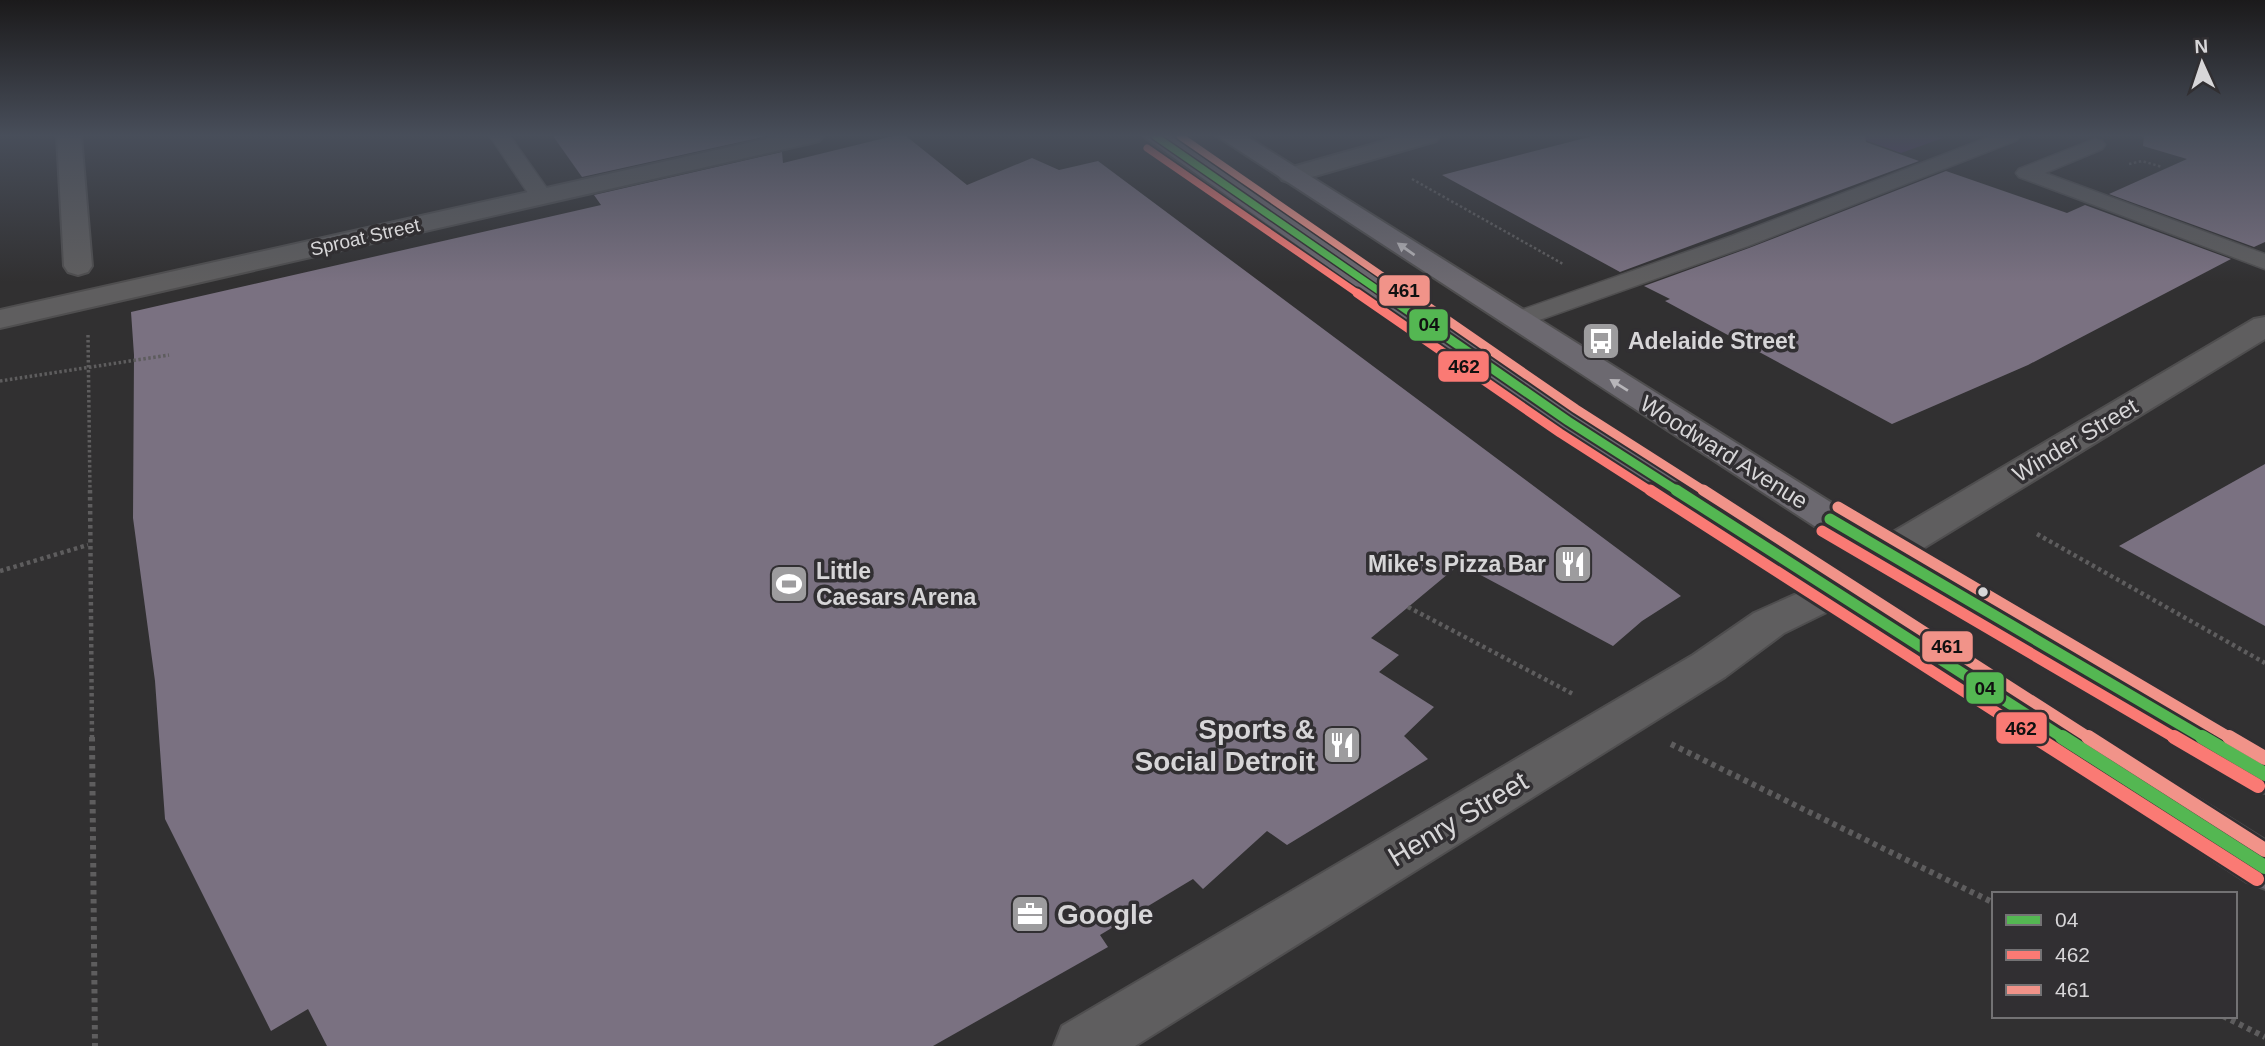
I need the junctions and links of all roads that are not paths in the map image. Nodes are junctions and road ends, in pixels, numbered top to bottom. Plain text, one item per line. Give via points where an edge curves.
1 (72, 185) edge
2 (533, 185) edge
3 (596, 185) edge
4 (1226, 185) edge
5 (1306, 185) edge
6 (1886, 185) edge
7 (2058, 185) edge
8 (542, 197) junction
9 (2265, 262) edge
10 (78, 266) dead end
11 (0, 319) edge
12 (1516, 320) junction
13 (2265, 326) edge
14 (1885, 554) junction
15 (1832, 592) junction
16 (2265, 774) edge
17 (2265, 867) edge
18 (1083, 1046) edge

1 - 10 street
2 - 8 lane
3 - 8 street, Sproat Street
4 - 15 main road via 1568,421
12 -> 5 main road, Woodward Avenue
6 - 12 lane via 1740,242
7 - 9 lane
8 - 11 street, Sproat Street
14 -> 12 main road, Woodward Avenue
13 - 14 street, Winder Street
14 - 16 main road, Woodward Avenue
15 - 17 main road
15 - 18 street, Henry Street via 1769,623 1622,720

